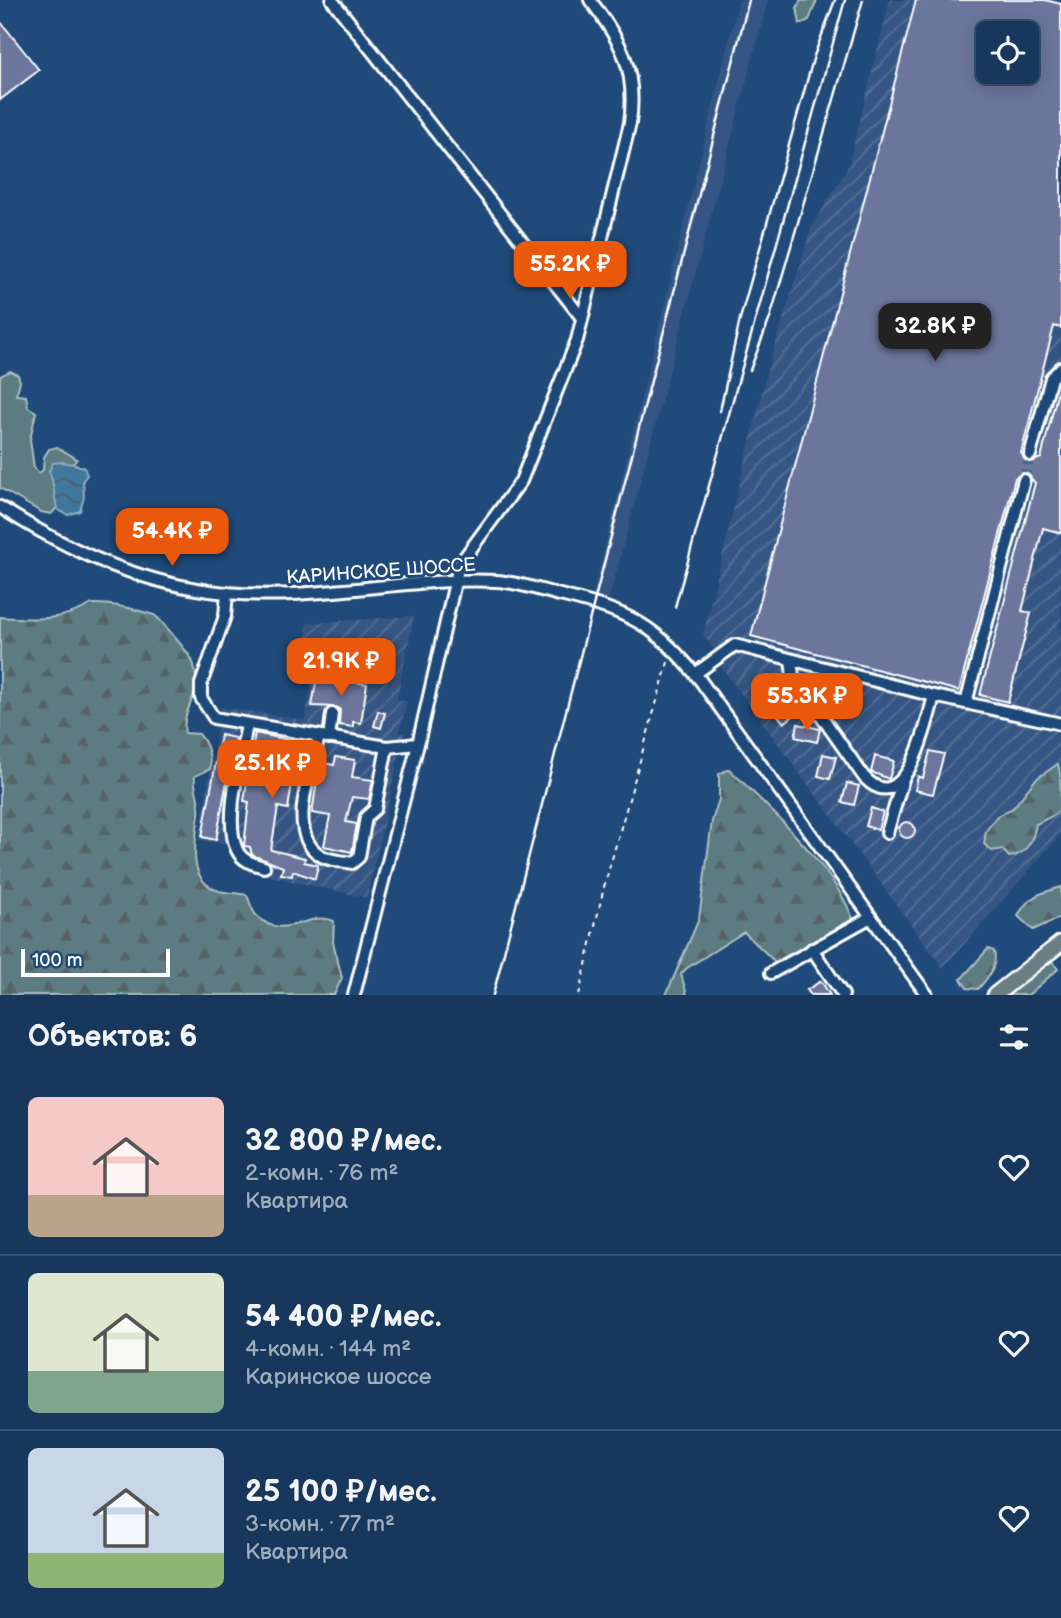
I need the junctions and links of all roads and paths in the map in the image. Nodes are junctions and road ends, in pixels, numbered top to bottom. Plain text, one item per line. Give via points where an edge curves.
1 (332, 0) edge
2 (590, 0) edge
3 (582, 318) junction
4 (1061, 368) edge
5 (1030, 455) tunnel mouth
6 (1024, 480) tunnel mouth
7 (0, 507) edge
8 (454, 580) junction
9 (226, 593) junction
10 (672, 647) junction
11 (792, 660) junction
12 (695, 674) junction
13 (934, 696) junction
14 (967, 703) junction
15 (332, 714) dead end
16 (1061, 724) edge
17 (247, 725) junction
18 (324, 737) junction
19 (418, 744) junction
20 (387, 747) junction
21 (903, 779) junction
22 (887, 833) dead end
23 (264, 867) dead end
24 (871, 917) junction
25 (1056, 947) edge
26 (812, 949) junction
27 (771, 973) dead end
28 (354, 995) edge
29 (579, 995) edge
30 (844, 995) edge
31 (927, 995) edge
32 (995, 995) edge

1 - 3 street
2 - 3 street via 613,29 630,69 634,93
3 - 8 street via 521,481 469,548
4 - 5 street via 1051,378
6 - 14 street
7 - 9 street, КАРИНСКОЕ ШОССЕ via 37,530 119,568 166,583
8 - 9 street, КАРИНСКОЕ ШОССЕ via 352,591
8 - 10 street, КАРИНСКОЕ ШОССЕ via 500,581 602,605 631,616
8 - 19 street
9 - 17 street via 225,616 201,684 201,698 214,718
10 - 12 street, КАРИНСКОЕ ШОССЕ
10 - 29 path via 604,887
11 - 12 street via 735,645
11 - 13 street
11 - 21 street via 793,676 863,777 881,789
12 - 24 street, КАРИНСКОЕ ШОССЕ
13 - 14 street
13 - 21 street via 924,738
14 - 16 street
15 - 18 street
17 - 18 street
17 - 23 street via 231,822 236,849
18 - 20 street
18 - 20 street via 299,820 320,856 352,863 359,857 366,817 375,809
19 - 20 street
19 - 28 street
21 - 22 street
24 - 26 street
24 - 31 street, КАРИНСКОЕ ШОССЕ
25 - 32 main road
26 - 27 street
26 - 30 street

